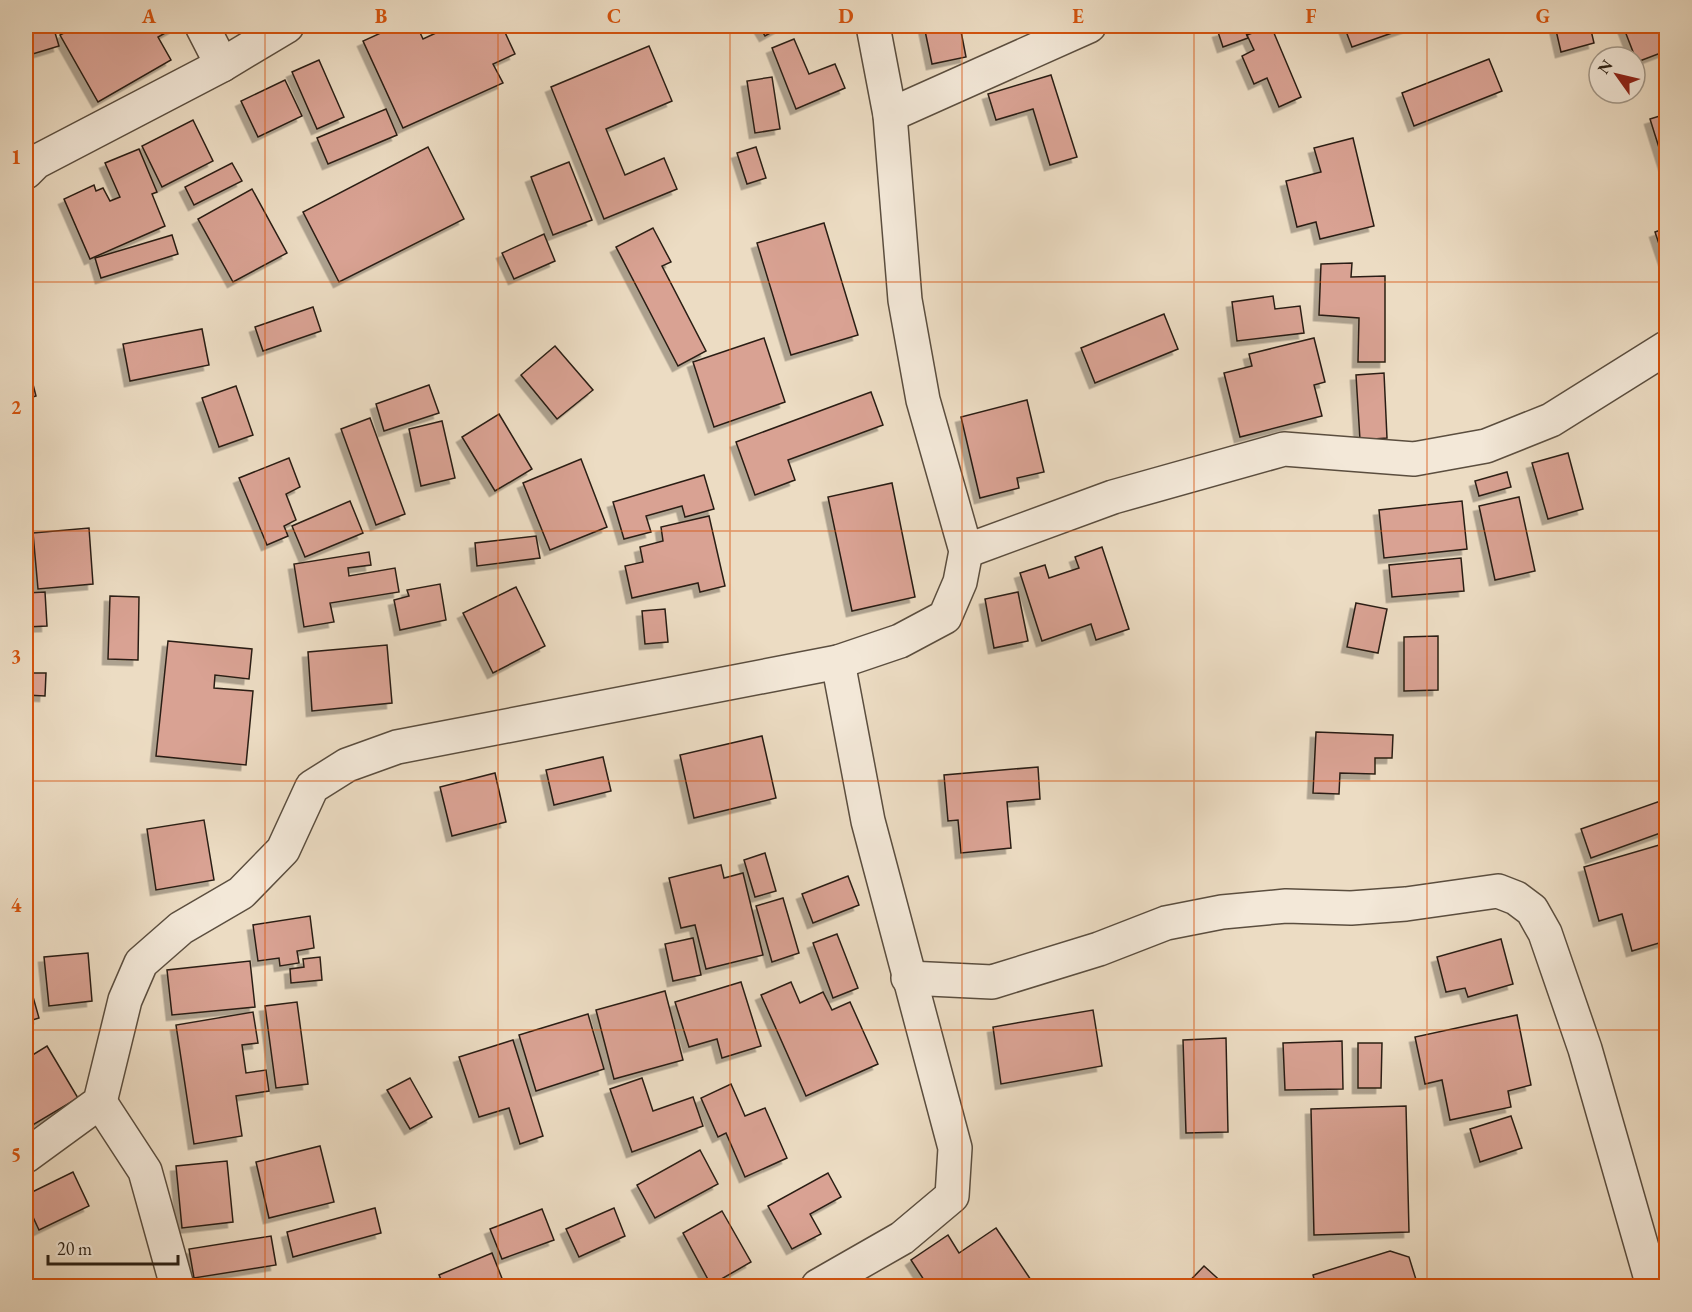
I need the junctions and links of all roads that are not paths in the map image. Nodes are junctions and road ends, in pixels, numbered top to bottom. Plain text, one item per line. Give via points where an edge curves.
1 (202, 26) edge
2 (287, 26) edge
3 (873, 26) edge
4 (1089, 26) edge
5 (222, 65) junction
6 (890, 115) junction
7 (26, 172) edge
8 (1666, 348) edge
9 (966, 550) junction
10 (838, 662) junction
11 (908, 978) junction
12 (100, 1102) junction
13 (26, 1156) edge
14 (177, 1287) edge
15 (818, 1287) edge
16 (1653, 1287) edge

1 - 5 street
2 - 5 street
3 - 6 street
4 - 6 street
5 - 7 street via 47,157
6 - 9 street via 905,300 923,400
8 - 9 street via 1551,420 1486,446 1414,459 1284,449 1113,497
9 - 10 street via 960,582 945,617 900,641
10 - 11 street via 868,821
10 - 12 street via 397,747 347,765 312,787 283,850 241,893 181,928 141,963 125,1000
11 - 15 street via 955,1148 952,1196 902,1238
11 - 16 street via 992,982 1099,949 1166,923 1222,912 1287,906 1351,908 1406,904 1498,891 1516,898 1532,910 1545,933 1585,1049
12 - 13 street
12 - 14 street via 146,1171

